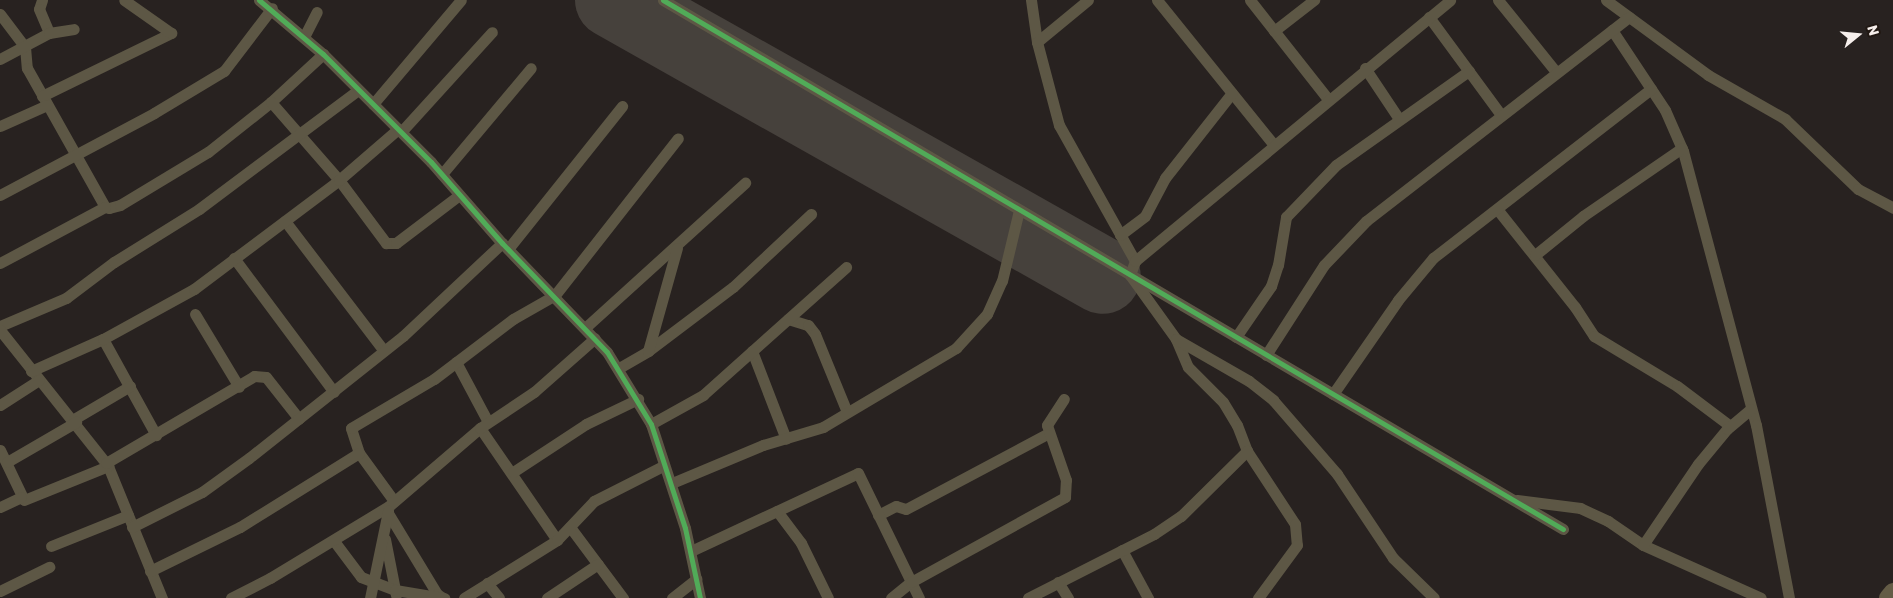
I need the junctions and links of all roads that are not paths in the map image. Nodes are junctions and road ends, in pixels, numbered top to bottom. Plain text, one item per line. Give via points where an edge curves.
1 (42, 0) edge
2 (124, 0) edge
3 (259, 0) edge
4 (461, 0) edge
5 (662, 0) edge
6 (1031, 0) edge
7 (1088, 0) edge
8 (1157, 0) edge
9 (1250, 0) edge
10 (1314, 0) edge
11 (1450, 0) edge
12 (1498, 0) edge
13 (1606, 0) edge
14 (272, 8) junction
15 (317, 12) dead end
16 (0, 14) edge
17 (1429, 17) junction
18 (1629, 17) junction
19 (74, 29) dead end
20 (1612, 30) junction
21 (49, 32) junction
22 (492, 32) dead end
23 (1274, 32) junction
24 (304, 37) junction
25 (1037, 42) junction
26 (25, 47) junction
27 (323, 54) junction
28 (0, 59) edge
29 (531, 68) dead end
30 (1365, 68) junction
31 (1469, 71) junction
32 (1556, 72) junction
33 (1651, 89) junction
34 (358, 90) junction
35 (1232, 93) junction
36 (1328, 99) junction
37 (45, 100) junction
38 (272, 102) junction
39 (373, 104) junction
40 (622, 106) dead end
41 (1500, 115) junction
42 (1399, 119) junction
43 (0, 126) edge
44 (400, 131) junction
45 (300, 132) junction
46 (678, 138) dead end
47 (1273, 144) junction
48 (1682, 148) junction
49 (75, 154) junction
50 (442, 174) junction
51 (339, 180) junction
52 (745, 183) dead end
53 (0, 195) edge
54 (458, 196) junction
55 (105, 207) junction
56 (1893, 208) edge
57 (1497, 209) junction
58 (1019, 210) junction
59 (811, 214) dead end
60 (285, 221) junction
61 (1120, 235) junction
62 (505, 246) junction
63 (678, 247) junction
64 (1535, 255) junction
65 (234, 258) junction
66 (1135, 261) junction
67 (0, 263) edge
68 (846, 267) dead end
69 (1130, 275) junction
70 (555, 295) junction
71 (195, 314) dead end
72 (788, 319) junction
73 (586, 327) junction
74 (0, 330) edge
75 (1236, 337) junction
76 (595, 338) junction
77 (1176, 339) junction
78 (104, 340) junction
79 (384, 351) junction
80 (648, 351) junction
81 (752, 351) junction
82 (1266, 355) junction
83 (456, 362) junction
84 (619, 368) junction
85 (31, 371) junction
86 (39, 380) junction
87 (130, 386) junction
88 (239, 387) junction
89 (334, 392) junction
90 (1333, 394) junction
91 (638, 399) junction
92 (1064, 399) dead end
93 (0, 405) edge
94 (1751, 408) junction
95 (847, 412) junction
96 (299, 420) junction
97 (75, 421) junction
98 (651, 424) junction
99 (484, 425) junction
100 (1730, 426) junction
101 (1049, 433) junction
102 (156, 435) junction
103 (786, 438) junction
104 (0, 450) edge
105 (1248, 451) junction
106 (359, 453) junction
107 (7, 462) junction
108 (107, 465) junction
109 (664, 466) junction
110 (513, 472) junction
111 (672, 483) junction
112 (21, 497) junction
113 (1512, 500) junction
114 (0, 506) edge
115 (390, 507) junction
116 (777, 511) junction
117 (878, 515) junction
118 (128, 516) junction
119 (132, 527) junction
120 (570, 527) junction
121 (1563, 529) dead end
122 (384, 532) junction
123 (557, 540) junction
124 (334, 541) junction
125 (1643, 545) junction
126 (51, 546) dead end
127 (1122, 550) junction
128 (691, 551) junction
129 (598, 564) junction
130 (50, 567) dead end
131 (150, 572) junction
132 (696, 579) junction
133 (910, 582) junction
134 (374, 583) junction
135 (487, 583) junction
136 (0, 591) edge
137 (1062, 592) edge
138 (1893, 592) edge
139 (396, 594) edge
140 (162, 598) edge
141 (232, 598) edge
142 (370, 598) edge
143 (443, 598) edge
144 (464, 598) edge
145 (498, 598) edge
146 (547, 598) edge
147 (624, 598) edge
148 (672, 598) edge
149 (700, 598) edge
150 (828, 598) edge
151 (891, 598) edge
152 (919, 598) edge
153 (1028, 598) edge
154 (1148, 598) edge
155 (1258, 598) edge
156 (1434, 598) edge
157 (1761, 598) edge
158 (1789, 598) edge
159 (1888, 598) edge

1 - 21 street via 39,9
2 - 37 street via 171,33
3 - 14 street
4 - 39 street
5 - 58 street
6 - 25 street
7 - 25 street
8 - 35 street
9 - 23 street
10 - 23 street
11 - 17 street
12 - 32 street
13 - 18 street
14 - 24 street
14 - 49 street via 224,71
15 - 24 street
16 - 26 street
17 - 30 street
17 - 31 street
18 - 20 street
18 - 56 street via 1708,75 1785,120 1858,189
19 - 21 street
20 - 32 street
20 - 33 street
21 - 26 street
22 - 44 street
23 - 36 street
24 - 27 street
25 - 61 street via 1059,125
26 - 28 street
26 - 37 street via 27,68
27 - 34 street
27 - 38 street
29 - 50 street
30 - 36 street
30 - 42 street
31 - 41 street
31 - 42 street
32 - 41 street
33 - 48 street via 1665,110
33 - 57 street
34 - 39 street
34 - 45 street
35 - 47 street
35 - 61 street via 1165,178 1145,216
36 - 47 street
37 - 43 street
37 - 49 street
38 - 45 street
38 - 55 street via 208,152 120,205
39 - 44 street
40 - 62 street
41 - 82 street via 1386,203 1340,247 1324,265
42 - 75 street via 1336,165 1286,217 1271,286
44 - 50 street
44 - 51 street
45 - 51 street
45 - 74 street via 199,209 114,262 66,298
46 - 70 street
47 - 66 street
48 - 64 street via 1583,216
48 - 94 street
49 - 53 street
49 - 55 street
50 - 54 street
51 - 54 street via 386,243 391,244
51 - 60 street
52 - 63 street
54 - 62 street
55 - 67 street
57 - 64 street
57 - 90 street via 1434,258 1398,300
58 - 69 street
58 - 95 street via 1002,281 979,325 956,348
59 - 80 street via 733,287
60 - 65 street
60 - 79 street
61 - 66 street
62 - 70 street
62 - 79 street
63 - 73 street
63 - 80 street
64 - 100 street via 1594,336 1677,386
65 - 78 street via 194,289
65 - 89 street
66 - 69 street
68 - 72 street
69 - 75 street
69 - 77 street
70 - 73 street
70 - 83 street via 514,319
71 - 88 street
72 - 81 street
72 - 95 street via 808,325 815,334
73 - 76 street
74 - 85 street
75 - 82 street
76 - 84 street
76 - 99 street via 534,392
77 - 105 street via 1188,367 1223,402
77 - 156 street via 1249,381 1274,400 1337,474 1393,558
78 - 85 street
78 - 87 street
79 - 89 street
80 - 84 street
81 - 98 street via 703,395
81 - 103 street
82 - 90 street
83 - 99 street
83 - 106 street via 351,428
84 - 91 street
85 - 86 street
86 - 93 street
86 - 97 street
87 - 97 street
87 - 102 street
88 - 96 street via 254,376 266,377
88 - 102 street
89 - 96 street
90 - 113 street
91 - 98 street
91 - 110 street via 586,424
92 - 101 street via 1048,419
94 - 100 street
94 - 158 street
95 - 103 street via 822,427
96 - 119 street via 202,492
97 - 107 street
97 - 108 street
98 - 109 street
99 - 110 street
99 - 115 street
100 - 125 street via 1698,464
101 - 117 street via 906,509 896,506
101 - 133 street via 1066,480 1065,498
102 - 108 street
103 - 111 street
104 - 107 street
105 - 127 street via 1181,516
105 - 155 street via 1295,524 1297,545
106 - 115 street
106 - 131 street via 240,527
107 - 112 street
108 - 112 street via 27,500
108 - 118 street
109 - 111 street
109 - 120 street via 594,501
110 - 123 street
111 - 128 street
112 - 114 street
113 - 121 street
113 - 125 street via 1580,508 1608,521
115 - 122 street
115 - 124 street
115 - 143 street via 437,594
116 - 117 street via 858,474
116 - 128 street
116 - 150 street via 801,543
117 - 133 street
118 - 119 street
118 - 126 street
119 - 131 street
120 - 123 street
120 - 129 street
122 - 134 street
122 - 139 street
123 - 135 street
124 - 134 street via 361,577
124 - 141 street
125 - 157 street
127 - 137 street
127 - 154 street
128 - 132 street
129 - 146 street
129 - 147 street
130 - 136 street
131 - 140 street
132 - 148 street
132 - 149 street
133 - 151 street
133 - 152 street
134 - 139 street
134 - 142 street
135 - 144 street
135 - 145 street
137 - 153 street
138 - 159 highway
139 - 143 street

